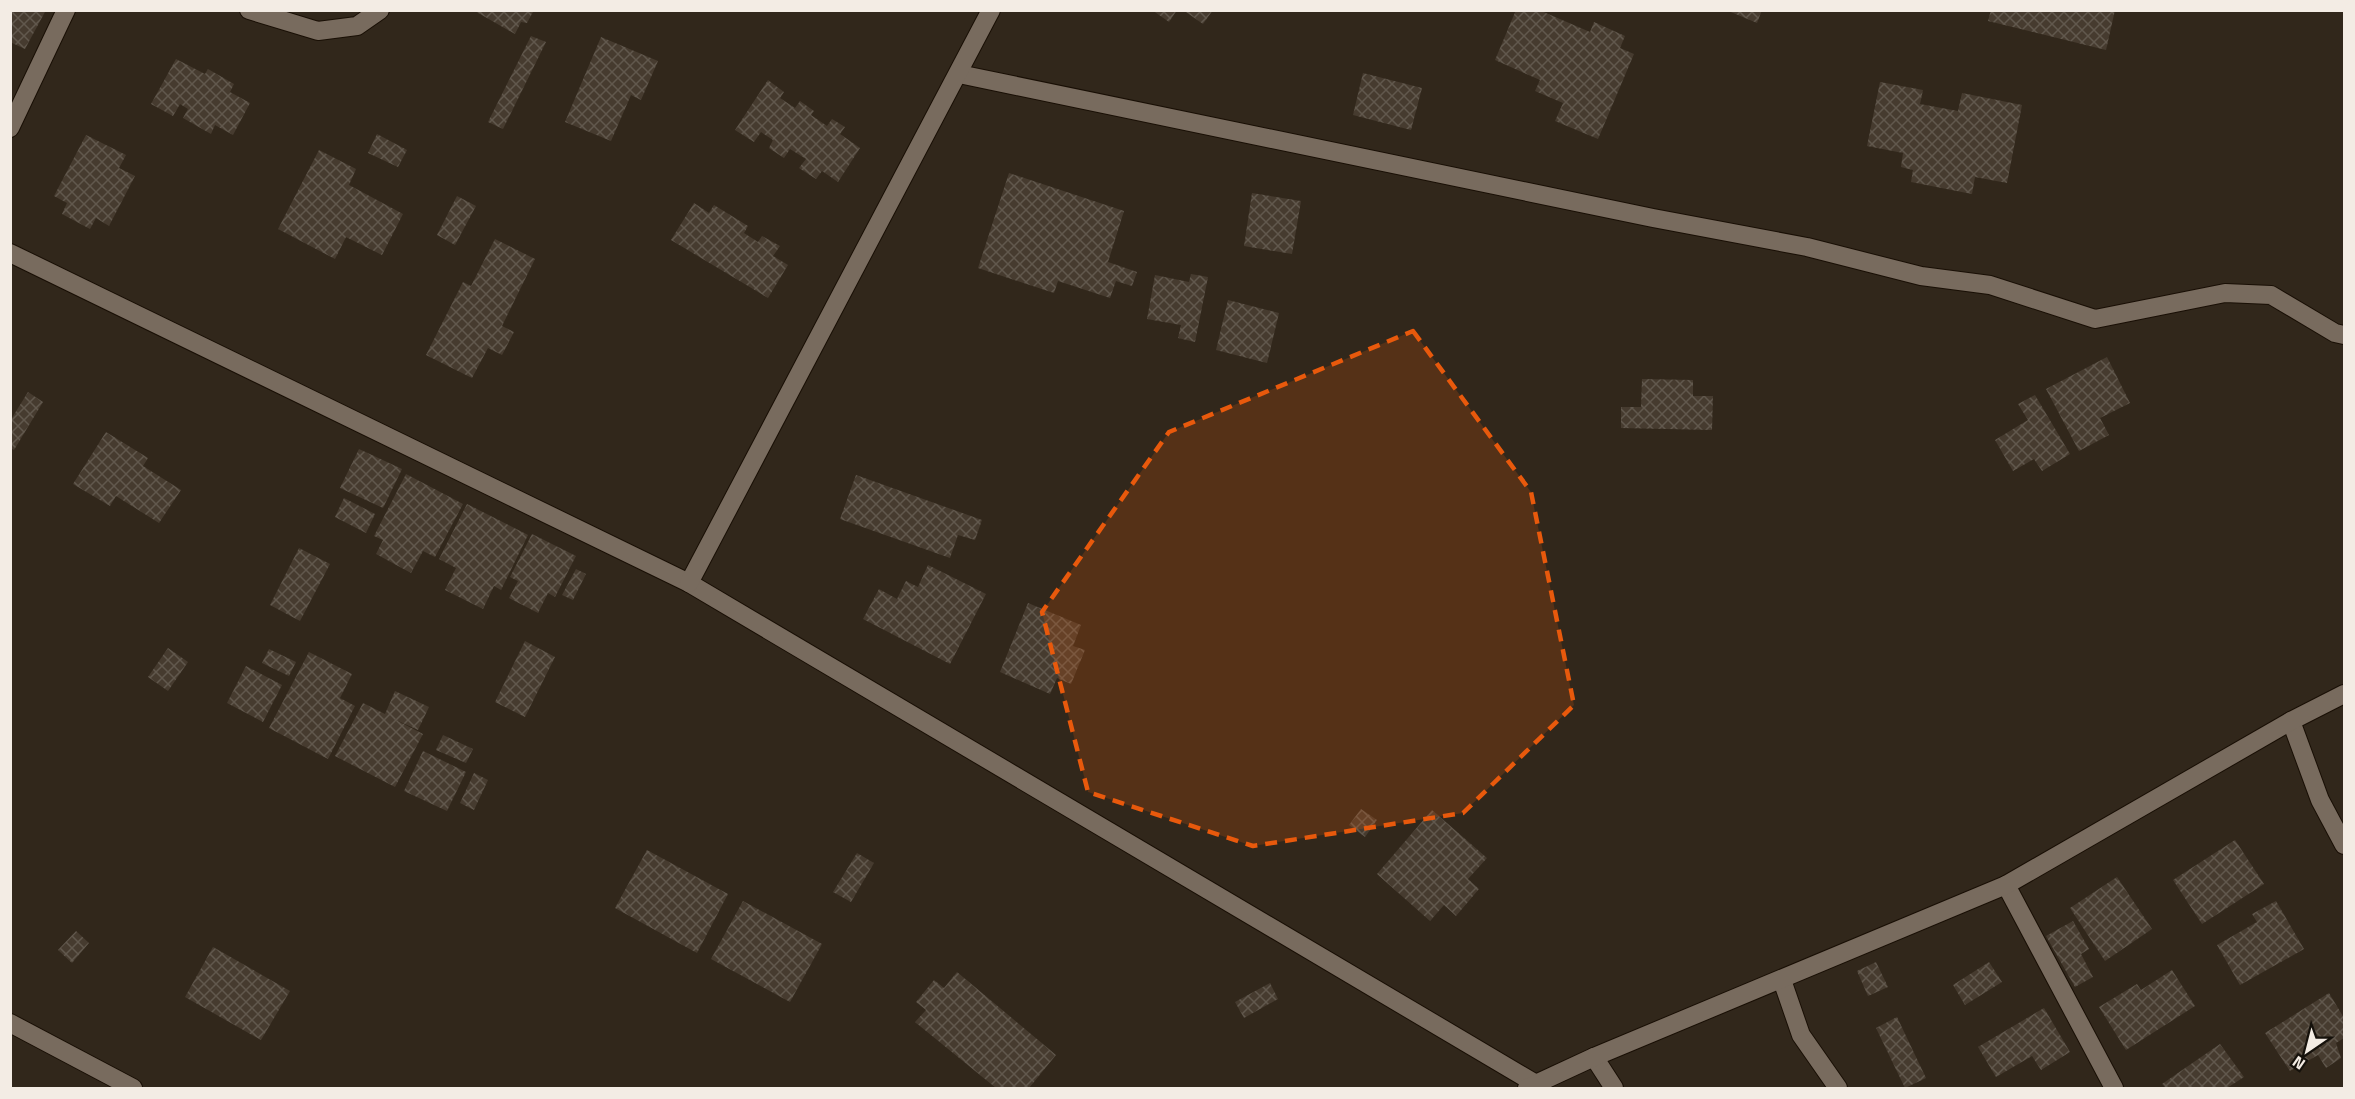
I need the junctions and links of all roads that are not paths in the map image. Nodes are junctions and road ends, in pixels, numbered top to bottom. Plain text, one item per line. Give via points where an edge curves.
1 (66, 10) edge
2 (249, 10) edge
3 (380, 10) edge
4 (992, 10) edge
5 (959, 74) junction
6 (10, 128) edge
7 (10, 253) edge
8 (2344, 335) edge
9 (689, 583) junction
10 (2344, 694) edge
11 (2291, 721) junction
12 (2344, 845) edge
13 (2006, 885) junction
14 (1782, 980) junction
15 (10, 1023) edge
16 (1594, 1057) junction
17 (1531, 1086) edge
18 (133, 1089) edge
19 (1614, 1089) edge
20 (1838, 1089) edge
21 (2114, 1089) edge

1 - 6 street
2 - 3 street via 318,31 357,26
4 - 5 street
5 - 8 street via 1807,248 1921,276 1990,285 2095,319 2225,292 2271,295
5 - 9 street
7 - 9 street
9 - 17 street
10 - 11 street
11 - 12 street via 2320,800
11 - 13 street
13 - 14 street
13 - 21 street
14 - 16 street
14 - 20 street via 1801,1035
15 - 18 street
16 - 17 street
16 - 19 street

